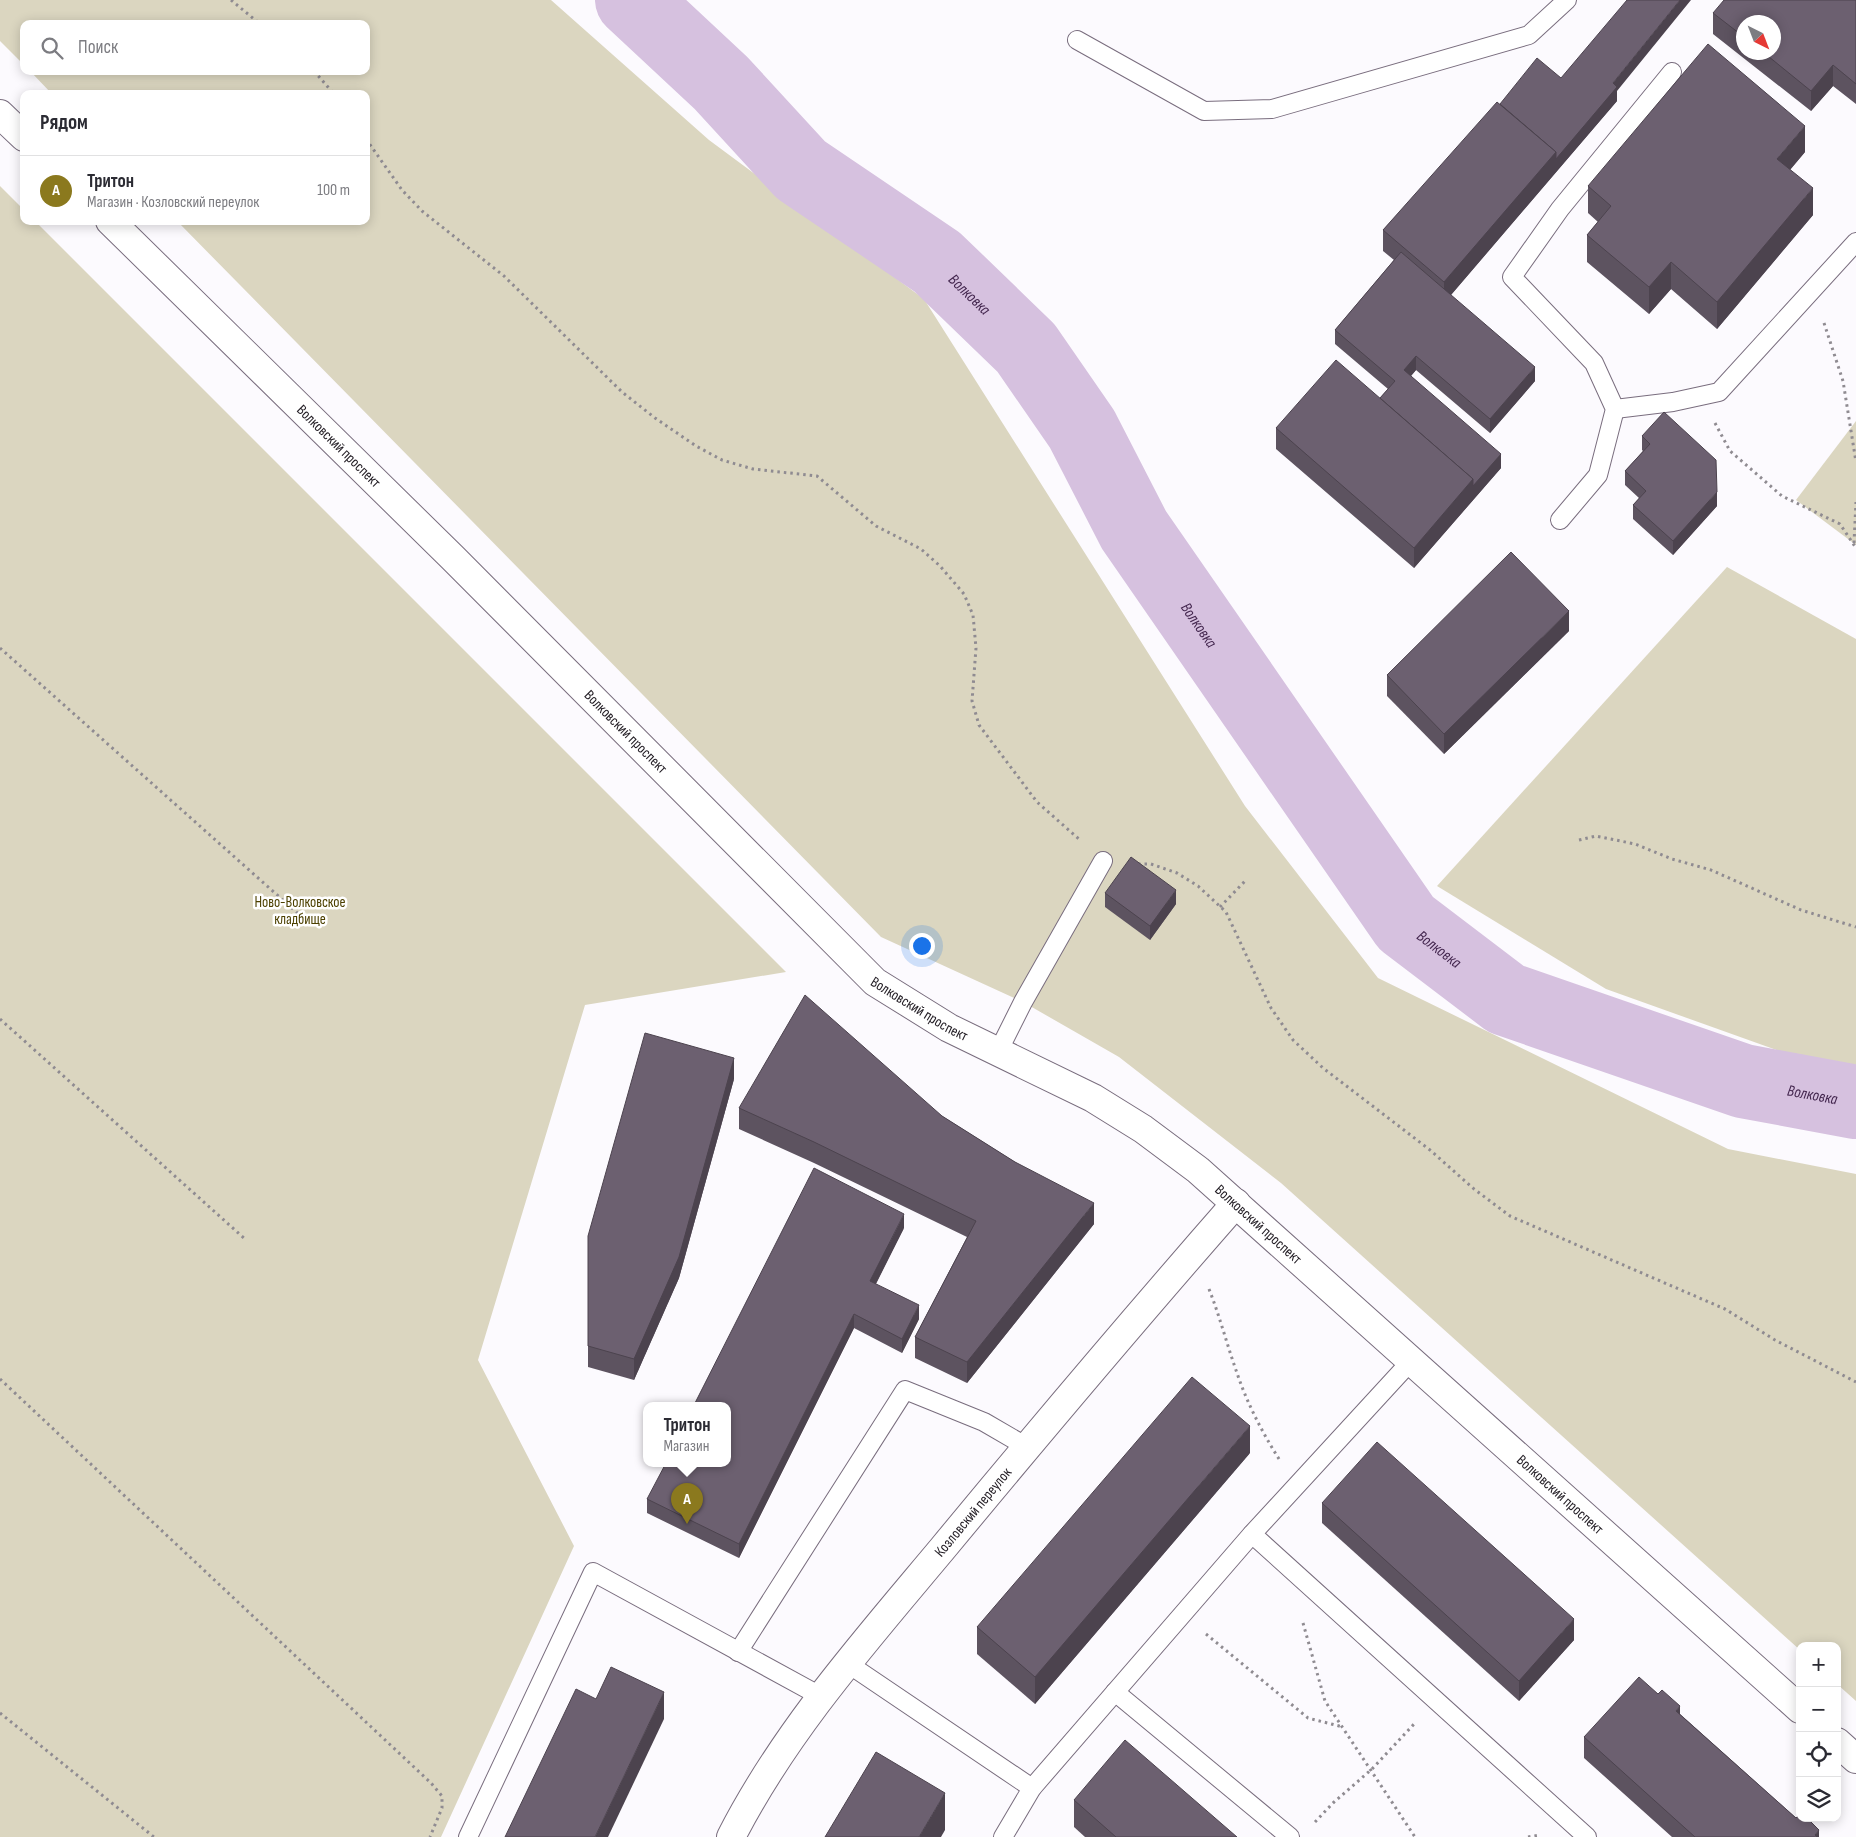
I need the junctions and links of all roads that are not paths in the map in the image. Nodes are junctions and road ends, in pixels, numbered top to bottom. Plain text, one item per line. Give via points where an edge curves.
1 (1567, 0) edge
2 (1077, 40) dead end
3 (1672, 72) dead end
4 (0, 114) edge
5 (20, 133) edge
6 (114, 225) edge
7 (1856, 242) edge
8 (1615, 409) junction
9 (1560, 520) dead end
10 (1103, 861) road end
11 (998, 1052) junction
12 (1236, 1202) junction
13 (1412, 1360) junction
14 (1027, 1447) junction
15 (1252, 1534) junction
16 (738, 1652) junction
17 (847, 1663) junction
18 (1115, 1692) junction
19 (822, 1697) junction
20 (1796, 1704) edge
21 (1841, 1746) edge
22 (1856, 1759) edge
23 (1032, 1788) junction
24 (468, 1837) edge
25 (731, 1837) edge
26 (1003, 1837) edge
27 (1290, 1837) edge
28 (1588, 1837) edge

1 - 2 lane via 1529,35 1272,109 1204,111
3 - 8 lane via 1560,209 1512,277 1594,363
4 - 5 street
6 - 11 street, Волковский проспект via 453,558 875,982 949,1028
7 - 8 lane via 1719,392
8 - 9 lane via 1598,475
10 - 11 lane
11 - 12 street, Волковский проспект via 1093,1098 1143,1129
12 - 13 street, Волковский проспект
12 - 14 street, Козловский переулок
13 - 15 lane
13 - 20 street, Волковский проспект
14 - 16 lane via 984,1422 905,1390
14 - 17 street, Козловский переулок
15 - 18 lane
15 - 28 lane
16 - 19 lane
16 - 24 lane via 593,1572
17 - 19 street, Козловский переулок
17 - 23 lane
18 - 23 lane
18 - 27 lane
19 - 25 street, Козловский переулок via 776,1761
21 - 22 street
23 - 26 lane

